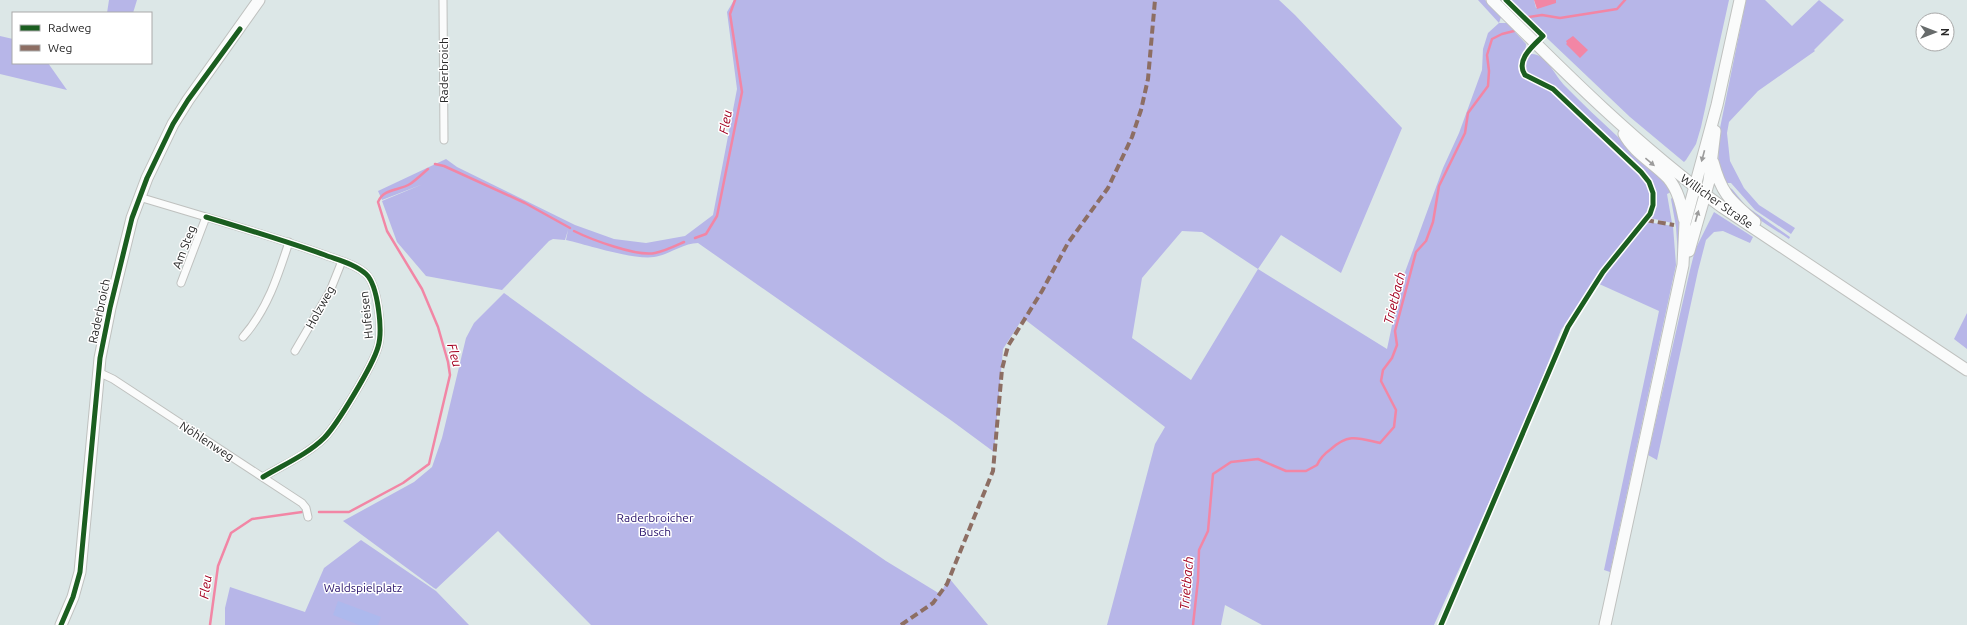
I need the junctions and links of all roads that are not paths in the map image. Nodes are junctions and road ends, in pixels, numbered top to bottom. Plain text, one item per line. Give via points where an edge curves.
1 (258, 0) edge
2 (443, 0) edge
3 (1492, 0) edge
4 (1740, 0) edge
5 (1717, 105) junction
6 (1616, 122) junction
7 (444, 140) dead end
8 (1712, 159) junction
9 (1694, 187) junction
10 (1705, 194) junction
11 (139, 197) junction
12 (206, 217) junction
13 (1685, 223) junction
14 (289, 242) junction
15 (1782, 246) junction
16 (342, 261) junction
17 (1683, 265) junction
18 (181, 283) dead end
19 (243, 337) dead end
20 (295, 352) dead end
21 (1967, 370) edge
22 (98, 372) junction
23 (263, 477) junction
24 (308, 517) dead end
25 (61, 625) edge
26 (1605, 625) edge

1 - 11 main road, Raderbroich via 181,110
2 - 7 street, Raderbroich
3 - 6 main road, Willicher Straße
4 - 5 main road
5 - 8 main road
5 -> 9 main road
6 - 9 main road, Willicher Straße
6 -> 13 main road via 1626,138 1672,184 1681,204
8 - 10 main road
8 - 15 main road via 1728,198
9 - 10 main road, Willicher Straße
9 - 13 main road
10 - 15 main road, Willicher Straße
17 -> 10 main road
11 - 12 street, Am Steg
11 - 22 main road, Raderbroich via 113,294
12 - 14 street, Hufeisen
12 - 18 street, Am Steg
13 - 17 main road
14 - 16 street, Hufeisen
14 - 19 street via 275,286 252,327
15 - 21 main road, Willicher Straße
16 - 20 street, Holzweg via 330,291
16 - 23 street, Hufeisen via 363,271 372,283 380,331 378,348 329,433 317,444
17 - 26 main road
22 - 23 street, Nöhlenweg via 113,379
22 - 25 main road, Raderbroich via 80,572
23 - 24 street, Nöhlenweg via 302,503

